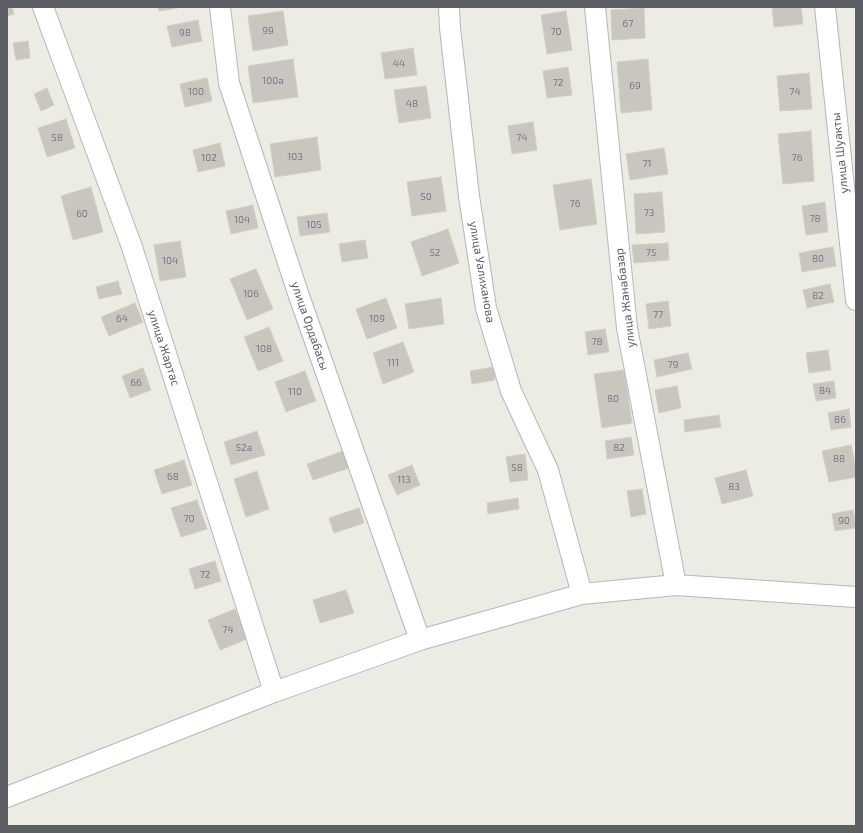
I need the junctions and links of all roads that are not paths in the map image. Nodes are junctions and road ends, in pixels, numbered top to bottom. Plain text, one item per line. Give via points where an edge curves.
1 (43, 7) edge
2 (220, 7) edge
3 (450, 7) edge
4 (595, 7) edge
5 (825, 7) edge
6 (856, 300) edge
7 (676, 586) junction
8 (582, 594) junction
9 (856, 597) edge
10 (420, 640) junction
11 (274, 692) junction
12 (7, 797) edge

1 - 11 street, улица Жартас via 132,247
2 - 10 street, улица Ордабасы via 230,84 301,300
3 - 8 street, улица Уалиханова via 450,28 469,196 486,308 511,391 548,470
4 - 7 street, улица Жанабазар via 627,328
5 - 6 street, улица Шуакты
7 - 8 street
7 - 9 street
8 - 10 street
10 - 11 street
11 - 12 street

